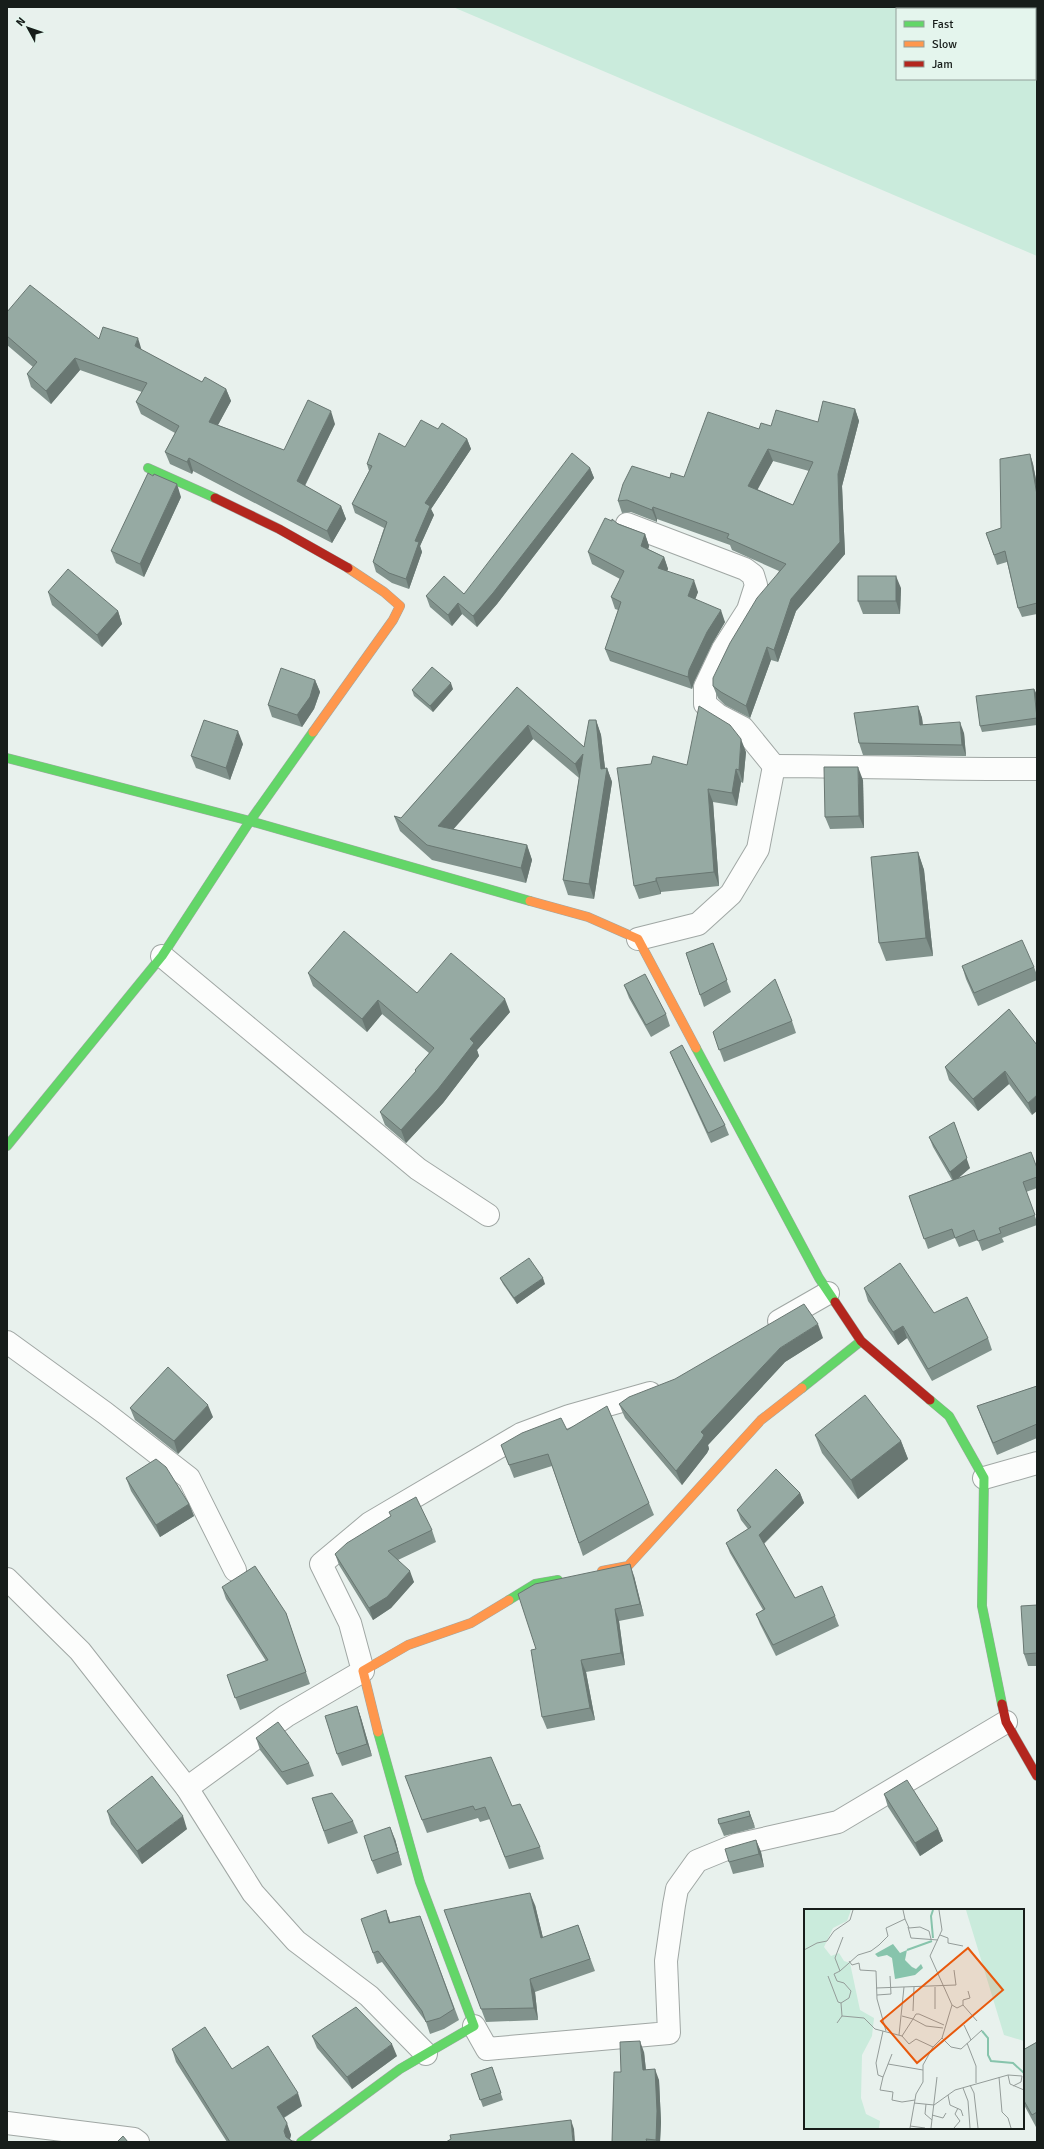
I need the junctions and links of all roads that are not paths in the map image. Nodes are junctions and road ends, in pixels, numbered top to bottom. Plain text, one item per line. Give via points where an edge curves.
1 (148, 468) dead end
2 (627, 524) dead end
3 (7, 758) edge
4 (774, 766) junction
5 (1037, 769) edge
6 (250, 821) junction
7 (638, 939) junction
8 (162, 956) junction
9 (7, 1146) edge
10 (488, 1215) dead end
11 (828, 1293) junction
12 (761, 1332) edge
13 (861, 1341) junction
14 (7, 1342) edge
15 (667, 1386) edge
16 (1037, 1463) edge
17 (984, 1478) junction
18 (235, 1570) dead end
19 (590, 1573) edge
20 (566, 1578) edge
21 (7, 1579) edge
22 (363, 1671) junction
23 (1006, 1722) junction
24 (1037, 1776) edge
25 (186, 1788) junction
26 (474, 2026) junction
27 (426, 2054) junction
28 (7, 2123) edge
29 (138, 2142) edge
30 (301, 2142) edge

1 - 6 street via 272,525 328,555 391,597 400,606 394,620
2 - 4 street via 744,569 753,575 756,584 748,610 723,649 705,687 705,704 718,715 743,728
3 - 6 street
4 - 5 street via 873,766 945,770
4 - 7 street via 758,849 731,894 698,924
6 - 7 street via 588,917
6 - 8 street
7 - 11 street
8 - 9 street
8 - 10 street via 418,1169
11 - 12 street
11 - 13 street
13 - 17 street via 949,1416
13 - 19 street via 761,1420 628,1566
14 - 18 street via 189,1478
15 - 22 street via 639,1397 568,1416 521,1434 370,1523 321,1564 350,1623
16 - 17 street
17 - 23 street via 982,1606
20 - 22 street via 535,1584 471,1623 408,1645
21 - 25 street via 80,1651
22 - 25 street via 286,1716
22 - 26 street via 420,1882
23 - 24 street
23 - 26 street via 838,1822 736,1845 696,1861 677,1889 674,1905 666,1961 669,2033 487,2049
25 - 27 street via 252,1893 296,1941 369,1996
26 - 27 street
27 - 30 street via 400,2069
28 - 29 street via 134,2139

